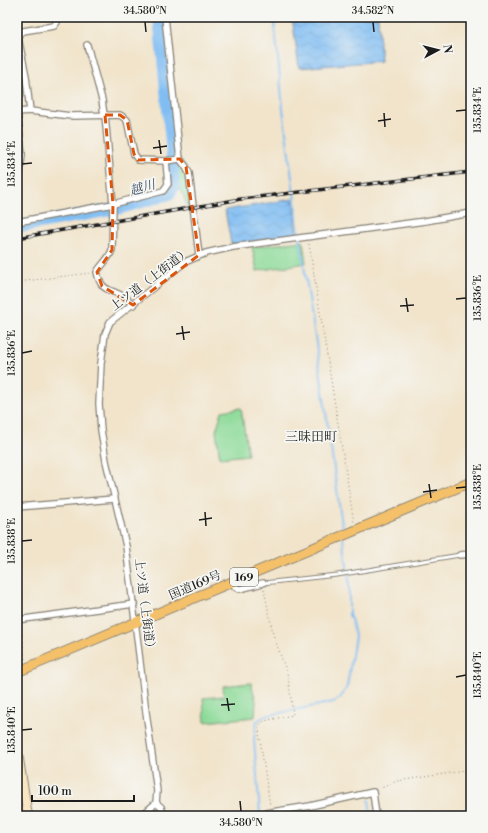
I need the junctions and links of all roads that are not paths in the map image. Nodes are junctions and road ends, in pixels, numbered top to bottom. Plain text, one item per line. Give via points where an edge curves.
1 (56, 17) edge
2 (165, 17) edge
3 (87, 45) dead end
4 (30, 111) junction
5 (17, 112) edge
6 (104, 115) junction
7 (180, 159) junction
8 (166, 161) junction
9 (17, 198) edge
10 (113, 204) junction
11 (471, 213) edge
12 (17, 222) edge
13 (199, 255) junction
14 (133, 305) junction
15 (471, 482) edge
16 (114, 499) junction
17 (17, 507) edge
18 (471, 554) edge
19 (460, 555) joint
20 (233, 582) junction
21 (263, 582) joint
22 (134, 604) junction
23 (19, 619) edge
24 (136, 623) junction
25 (17, 672) edge
26 (17, 747) edge
27 (156, 803) junction
28 (28, 816) edge
29 (141, 816) edge
30 (164, 816) edge
31 (246, 816) edge
32 (376, 816) edge

1 - 4 street via 57,22 54,26 20,32 18,37
2 - 7 street
3 - 6 street
4 - 5 street
4 - 6 street via 71,116
5 - 9 street via 22,154
6 - 8 street via 120,115 127,120 134,154 138,160
6 - 10 street
7 - 8 street
7 - 13 street via 189,173
8 - 10 street via 168,184 163,191
10 - 12 street
10 - 14 street via 112,250 110,257 97,272 102,286 126,298
11 - 13 street, 上ツ道（上街道） via 233,247
13 - 14 street, 上ツ道（上街道） via 185,262
14 - 16 street, 上ツ道（上街道） via 110,322 105,334 101,363 101,430
15 - 20 highway, 国道169号 / 169
16 - 17 street
16 - 22 street, 上ツ道（上街道） via 126,546
18 - 19 street
19 - 21 lane via 337,575
20 - 21 street via 235,587 240,589
20 - 24 highway, 国道169号 / 169
22 - 23 street
22 - 24 street, 上ツ道（上街道）
24 - 25 highway, 国道169号 / 169
24 - 27 street, 上ツ道（上街道） via 157,791
26 - 28 main road
27 - 29 street
27 - 30 street via 161,807
31 - 32 street via 373,792

